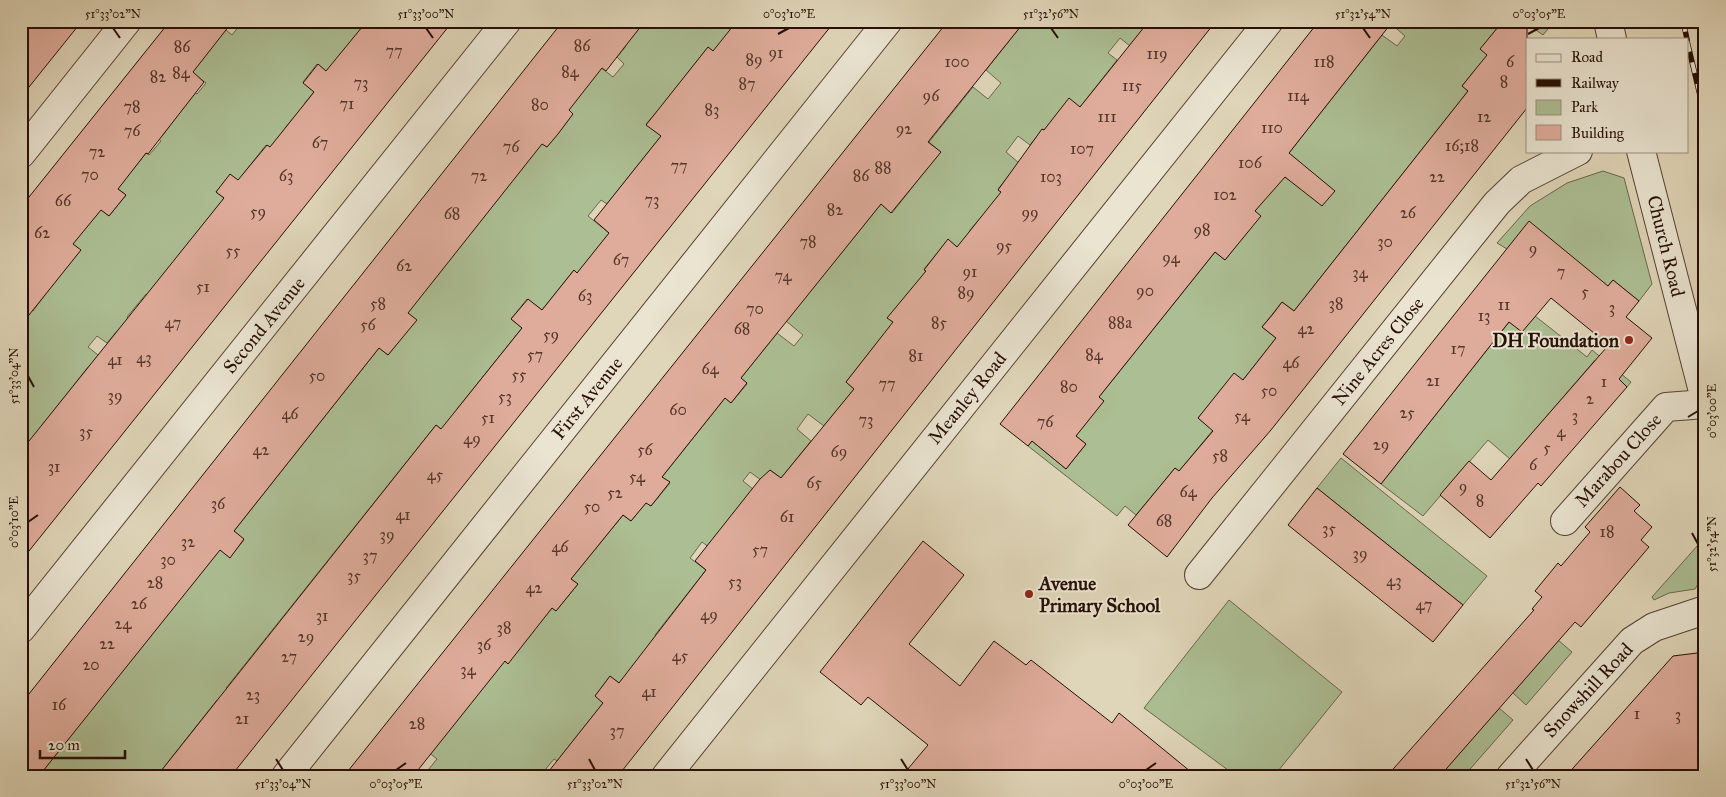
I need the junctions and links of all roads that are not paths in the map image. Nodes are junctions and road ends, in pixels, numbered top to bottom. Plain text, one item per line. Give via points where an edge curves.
1 (127, 21) edge
2 (508, 21) edge
3 (888, 21) edge
4 (1269, 21) edge
5 (1608, 21) edge
6 (1612, 38) edge
7 (1576, 152) edge
8 (1641, 152) edge
9 (21, 154) edge
10 (1705, 399) edge
11 (1705, 404) edge
12 (1565, 520) dead end
13 (1199, 575) dead end
14 (1705, 610) edge
15 (21, 629) edge
16 (286, 776) edge
17 (666, 776) edge
18 (1511, 776) edge

1 - 9 street
2 - 15 street, Second Avenue
3 - 16 street, First Avenue
4 - 17 street, Meanley Road
5 - 6 street
7 - 13 street, Nine Acres Close via 1521,180 1497,203
8 - 10 street, Church Road
11 - 12 street, Marabou Close via 1666,407
14 - 18 street, Snowshill Road via 1654,627 1632,641

